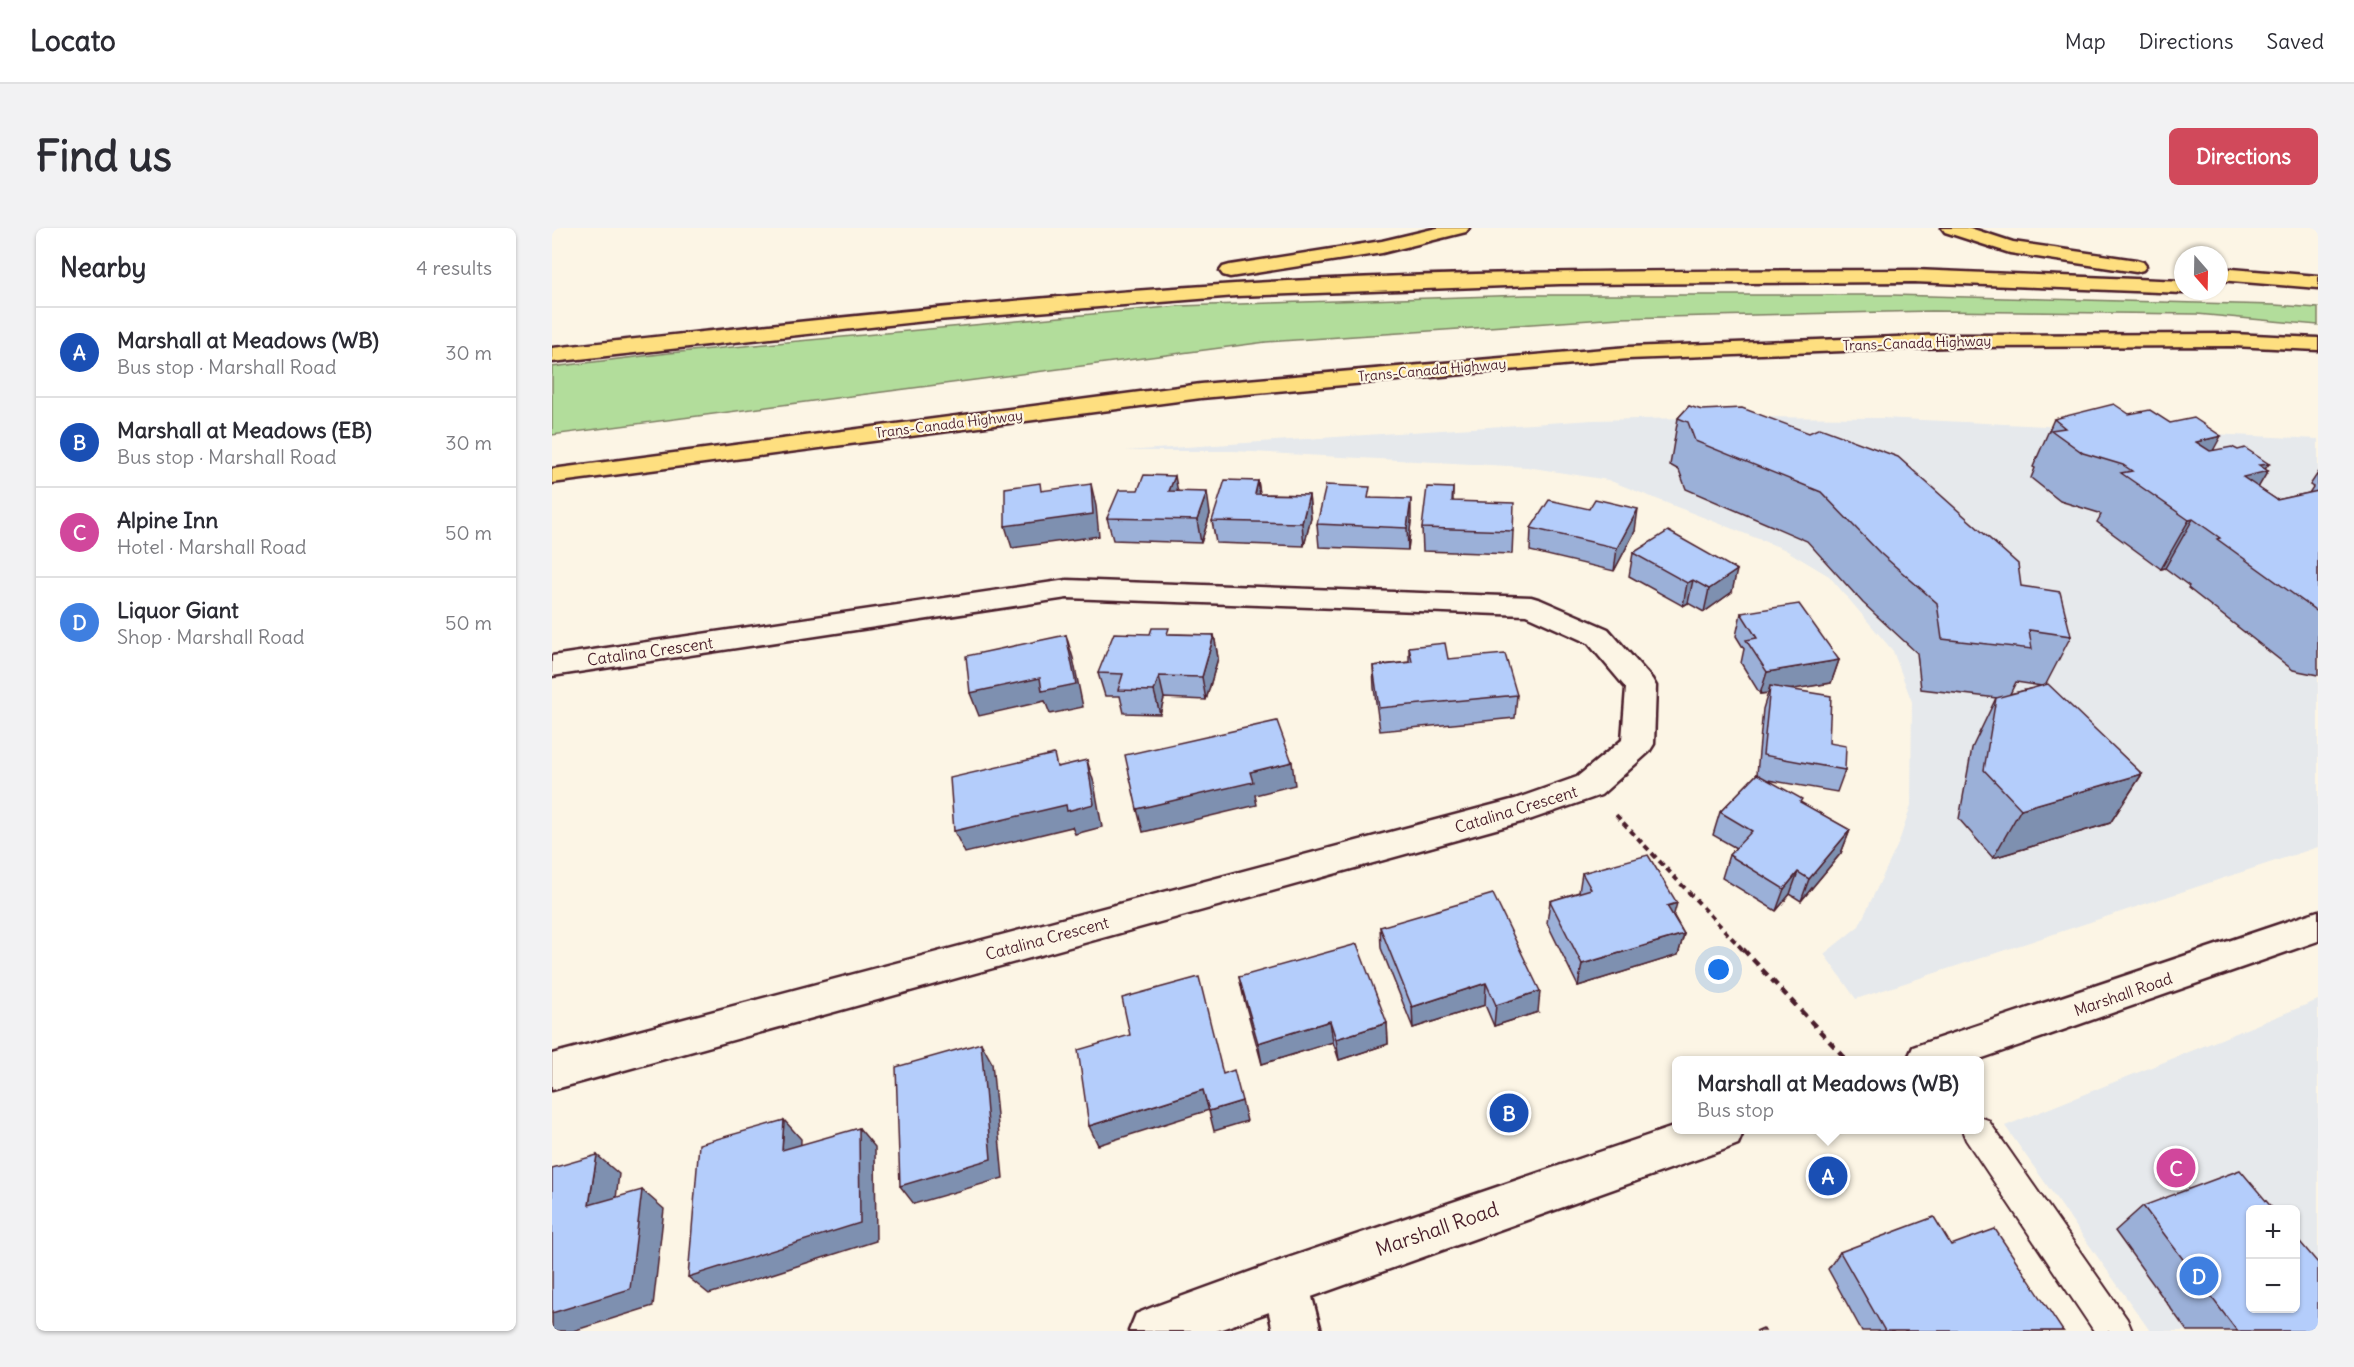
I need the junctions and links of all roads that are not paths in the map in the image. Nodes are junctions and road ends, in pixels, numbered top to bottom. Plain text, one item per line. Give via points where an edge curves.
1 (1461, 228) edge
2 (1951, 228) edge
3 (2174, 270) edge
4 (2228, 275) edge
5 (2318, 282) edge
6 (2174, 287) edge
7 (2228, 289) edge
8 (2318, 292) edge
9 (1949, 341) junction
10 (2318, 344) edge
11 (552, 353) edge
12 (2318, 359) edge
13 (552, 476) edge
14 (552, 666) edge
15 (2318, 926) edge
16 (1941, 1056) edge
17 (552, 1072) edge
18 (1711, 1134) edge
19 (1980, 1134) edge
20 (1285, 1282) junction
21 (1153, 1331) edge
22 (1297, 1331) edge
23 (2115, 1331) edge

1 - 11 highway via 1382,247 1274,265
2 - 3 highway via 2010,247
4 - 5 highway
6 - 11 highway via 1891,276 1560,278 1236,290 925,315
7 - 8 highway
9 - 10 highway, Trans-Canada Highway via 2233,340
9 - 12 highway
9 - 13 highway, Trans-Canada Highway via 1628,353 1213,390
14 - 17 street, Catalina Crescent via 1066,589 1531,606 1598,636 1641,686 1638,744 1589,786 1520,810
15 - 16 street, Marshall Road
18 - 20 street, Marshall Road
19 - 23 lane
20 - 21 street, Marshall Road
20 - 22 street

